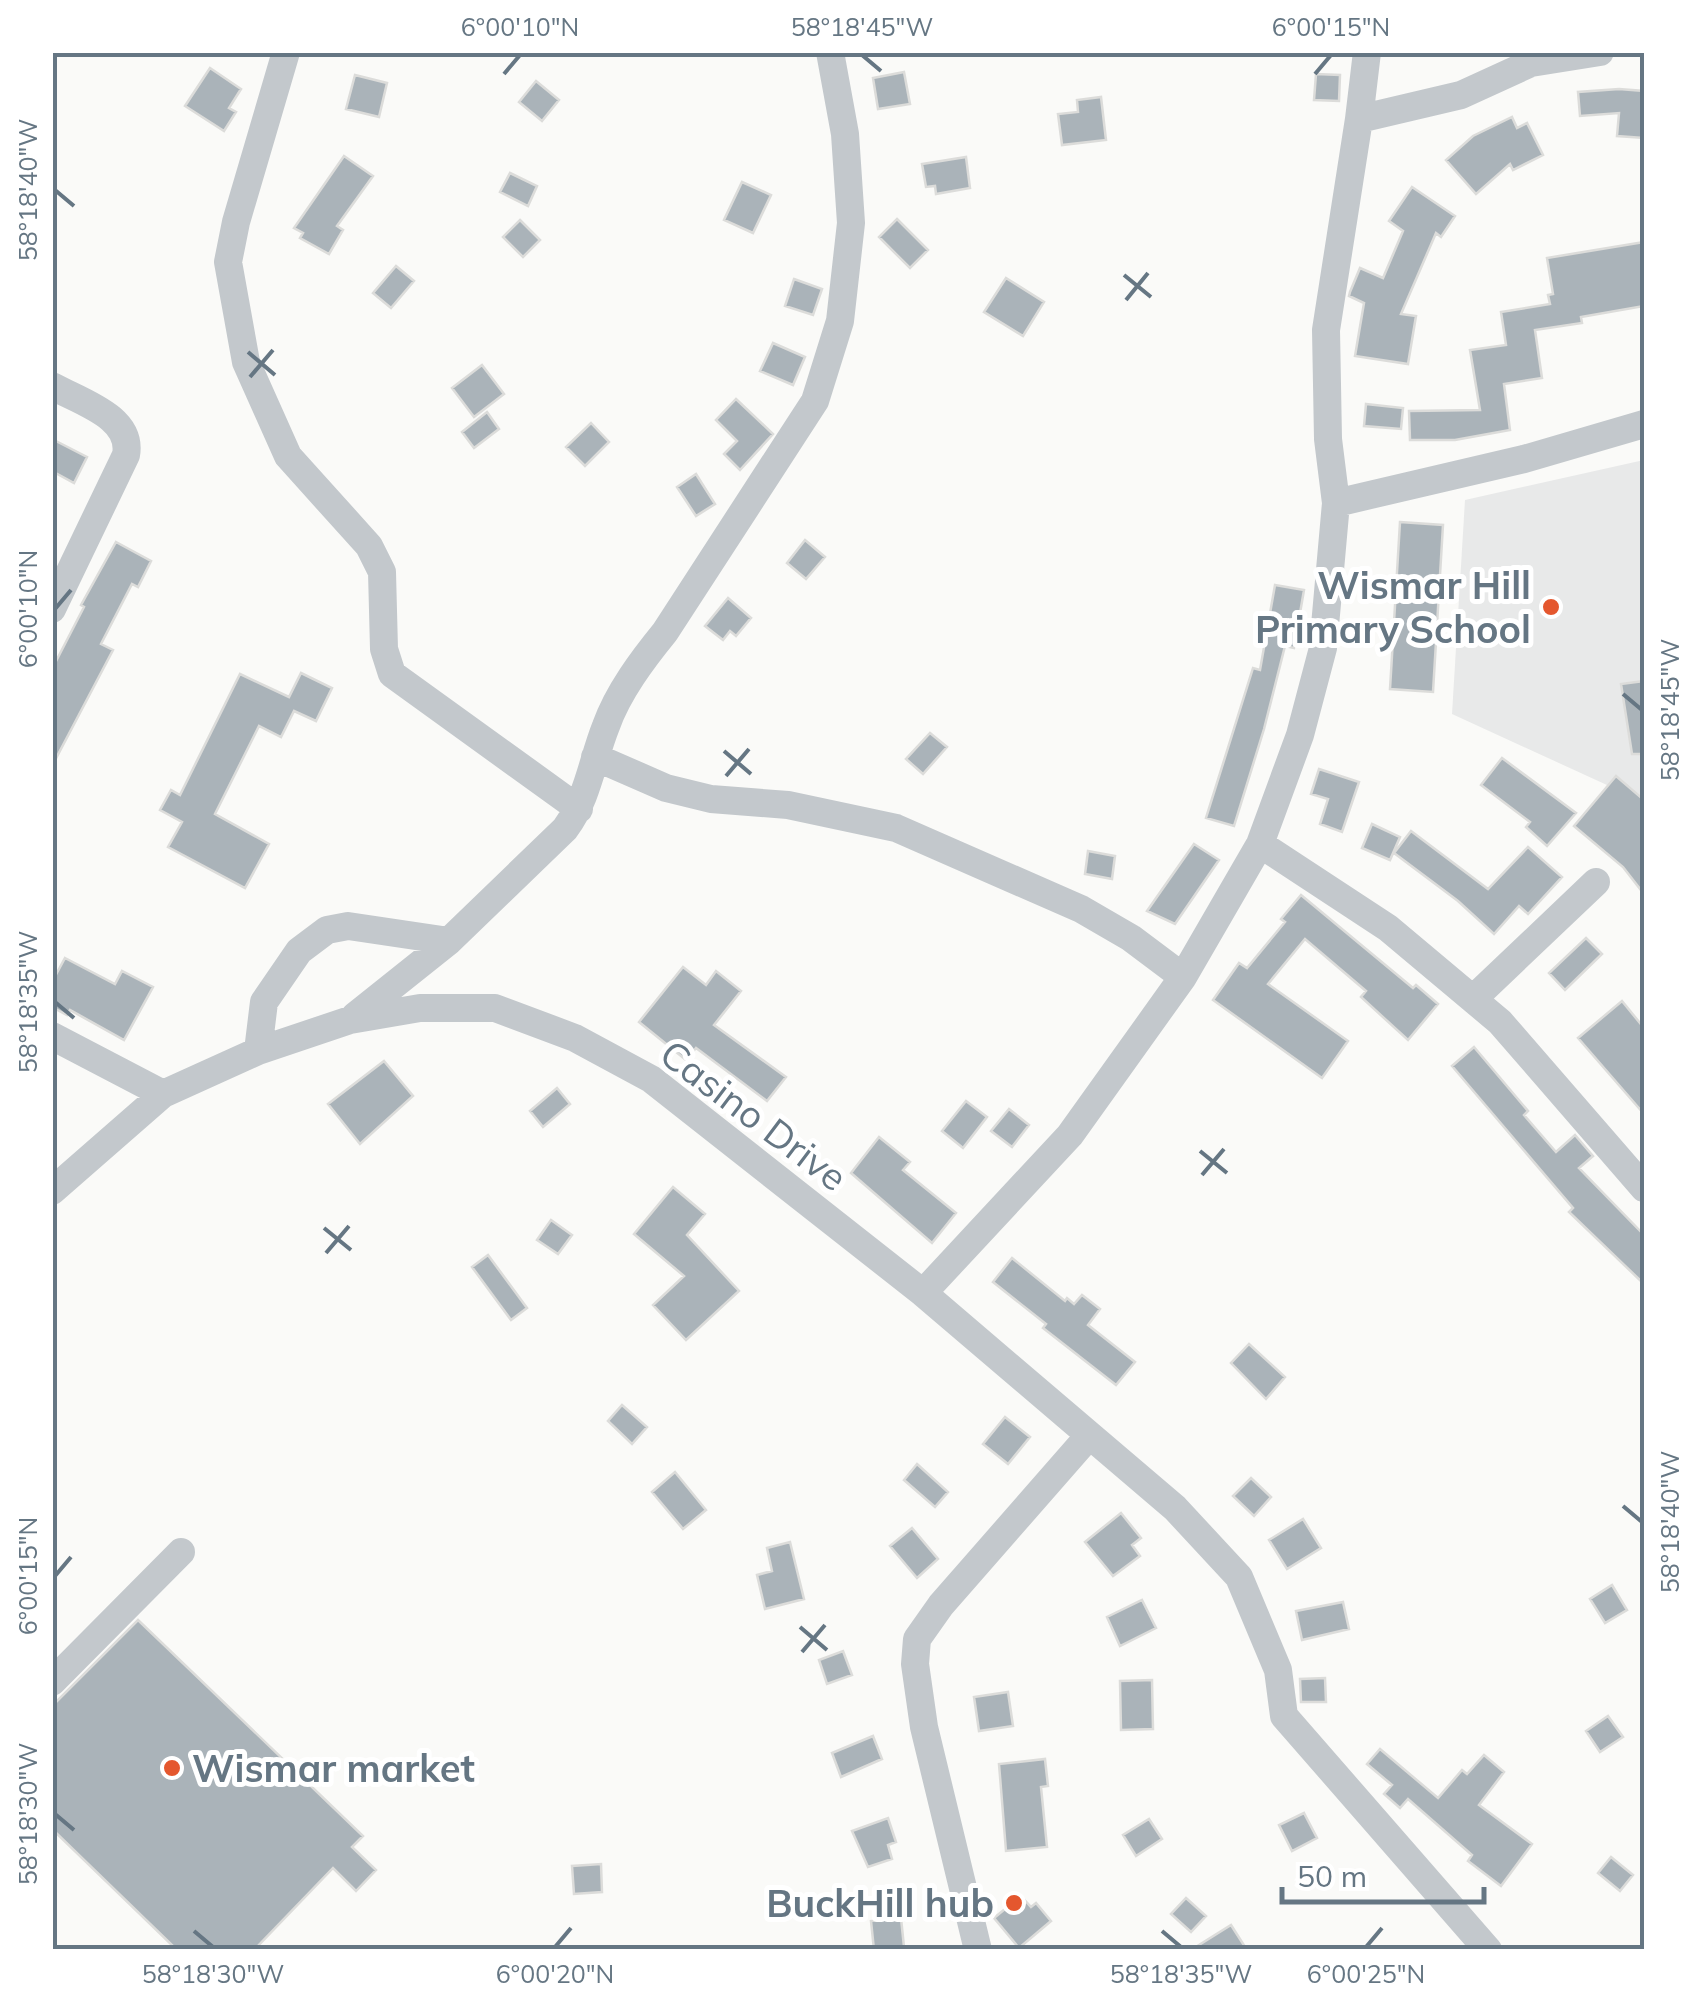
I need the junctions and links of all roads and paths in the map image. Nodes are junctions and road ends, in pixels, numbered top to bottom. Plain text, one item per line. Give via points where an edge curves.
1 (286, 52) edge
2 (830, 52) edge
3 (1366, 52) edge
4 (1497, 52) edge
5 (1600, 52) edge
6 (1532, 63) junction
7 (1359, 119) junction
8 (52, 386) edge
9 (1644, 424) edge
10 (1336, 503) junction
11 (52, 610) edge
12 (595, 757) junction
13 (579, 810) junction
14 (1260, 844) junction
15 (1596, 882) dead end
16 (449, 941) junction
17 (1183, 977) junction
18 (1473, 999) junction
19 (350, 1020) junction
20 (52, 1036) edge
21 (258, 1050) junction
22 (163, 1094) junction
23 (1644, 1188) edge
24 (52, 1191) edge
25 (923, 1292) junction
26 (1088, 1437) junction
27 (181, 1552) dead end
28 (52, 1682) edge
29 (978, 1950) edge
30 (1488, 1950) edge

1 - 13 street via 228,262 246,362 288,456 370,546 382,572 384,650 392,674
2 - 12 street via 851,222 840,322 815,401 645,656 607,721
3 - 7 street
4 - 6 street
5 - 6 street
6 - 7 street via 1461,95
7 - 10 street via 1326,330
8 - 11 street via 122,426 128,442
9 - 10 street
10 - 14 street via 1323,648
12 - 13 street
12 - 17 street via 666,788 896,828 1082,910
13 - 16 street
14 - 17 street
14 - 18 street via 1388,928
15 - 18 street
16 - 19 street
16 - 21 street via 348,926 327,930 299,952 264,1002
17 - 25 street via 1070,1135
18 - 23 street
19 - 21 street, Casino Drive
19 - 25 street, Casino Drive via 420,1008 495,1008 575,1038 652,1079
20 - 22 street
21 - 22 street, Casino Drive
22 - 24 street, Casino Drive
25 - 26 street, Casino Drive
26 - 29 street via 917,1640 924,1727
26 - 30 street, Casino Drive via 1174,1508 1239,1578 1278,1670 1284,1716
27 - 28 street

